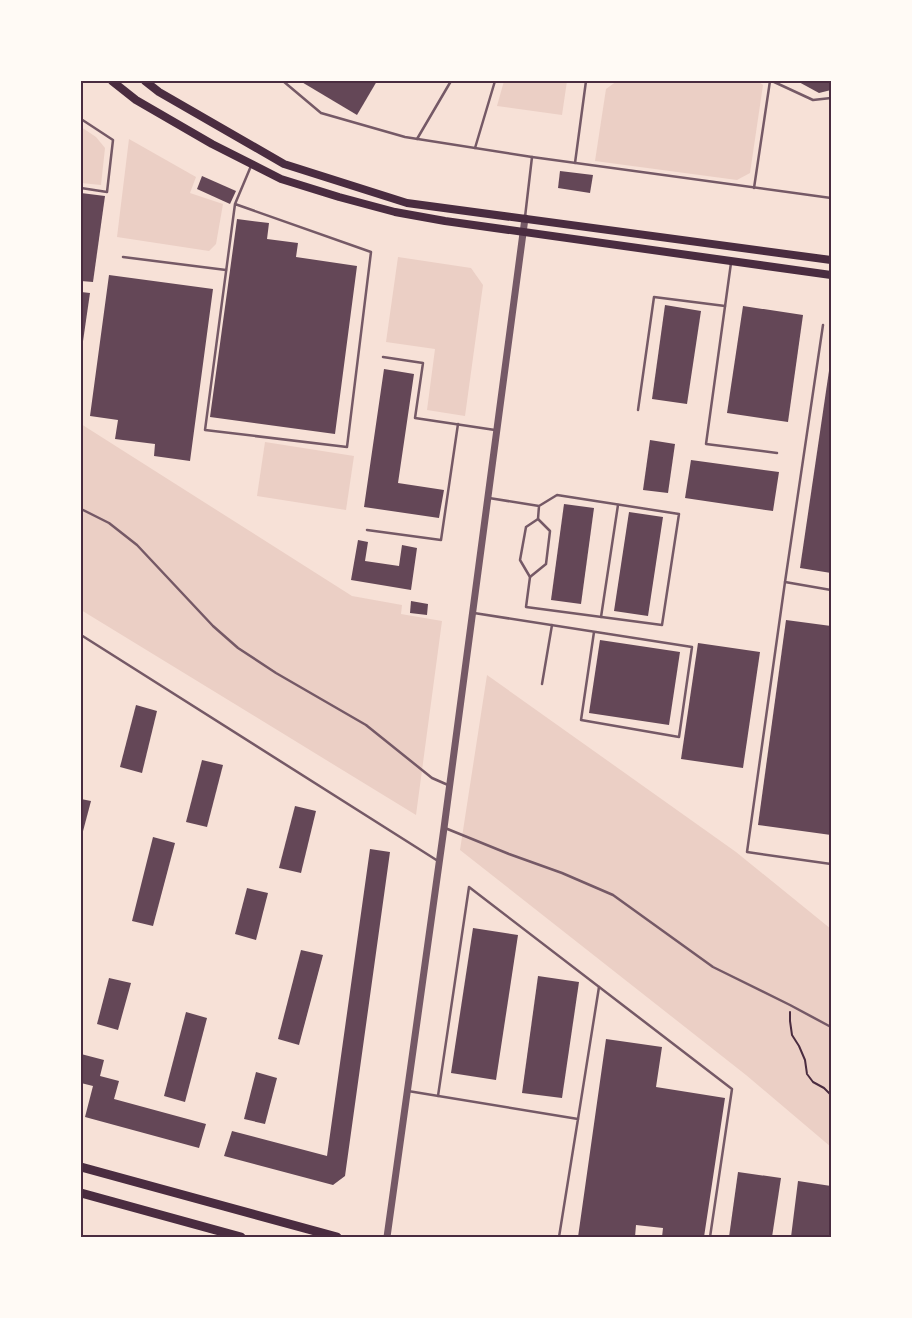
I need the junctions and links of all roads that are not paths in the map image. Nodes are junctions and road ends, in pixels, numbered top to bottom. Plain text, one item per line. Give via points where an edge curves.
1 (112, 81) edge
2 (145, 81) edge
3 (283, 81) edge
4 (451, 81) edge
5 (495, 81) edge
6 (586, 81) edge
7 (771, 81) edge
8 (831, 98) edge
9 (81, 119) edge
10 (416, 139) junction
11 (475, 148) junction
12 (532, 157) junction
13 (575, 163) junction
14 (252, 164) junction
15 (81, 188) edge
16 (754, 188) junction
17 (831, 198) edge
18 (235, 204) junction
19 (525, 218) junction
20 (523, 232) junction
21 (123, 257) dead end
22 (831, 260) edge
23 (732, 261) junction
24 (226, 270) junction
25 (831, 275) edge
26 (725, 306) junction
27 (823, 325) dead end
28 (382, 357) dead end
29 (638, 410) dead end
30 (458, 424) junction
31 (496, 430) junction
32 (777, 453) dead end
33 (487, 498) junction
34 (618, 505) junction
35 (539, 506) junction
36 (81, 509) edge
37 (538, 519) junction
38 (367, 530) dead end
39 (530, 577) junction
40 (786, 582) junction
41 (831, 590) edge
42 (472, 613) junction
43 (601, 617) junction
44 (552, 625) junction
45 (594, 632) junction
46 (81, 635) edge
47 (542, 684) dead end
48 (449, 786) junction
49 (444, 828) junction
50 (439, 862) junction
51 (831, 864) edge
52 (599, 987) junction
53 (831, 1027) edge
54 (407, 1091) junction
55 (438, 1096) junction
56 (578, 1119) junction
57 (81, 1167) edge
58 (81, 1192) edge
59 (241, 1237) edge
60 (337, 1237) edge
61 (388, 1237) edge
62 (559, 1237) edge
63 (710, 1237) edge

1 - 14 main road via 136,100
2 - 19 main road via 284,164 407,202
3 - 10 lane via 321,112
4 - 10 lane
5 - 11 lane
6 - 13 lane
7 - 8 lane via 813,100
7 - 16 lane
9 - 15 lane via 113,140 107,192
10 - 11 lane
11 - 12 lane
12 - 13 lane
12 - 19 lane
13 - 16 lane
14 - 18 lane
14 - 20 main road via 281,179 339,198 395,212
16 - 17 lane
18 - 24 lane
18 - 24 lane via 371,252 347,446 205,430
19 - 20 street
19 - 22 main road
20 - 23 main road
20 - 31 street
21 - 24 lane
23 - 25 main road
23 - 26 lane
26 - 29 lane via 654,297
26 - 32 lane via 706,444
27 - 40 lane
28 - 30 lane via 423,363 416,418
30 - 31 lane
30 - 38 lane via 441,540
31 - 33 street
33 - 35 lane
33 - 42 street
34 - 35 lane via 557,495
34 - 43 lane
34 - 43 lane via 679,514 662,625
35 - 37 lane
36 - 48 lane via 109,522 138,545 212,626 238,648 366,725 432,778
37 - 39 lane via 526,527 520,560
37 - 39 lane via 550,531 546,564
39 - 43 lane via 526,607
40 - 41 lane
40 - 51 lane via 747,852
42 - 44 lane
42 - 48 street
44 - 45 lane
44 - 47 lane
45 - 45 lane via 692,647 679,736 581,720
46 - 50 lane
48 - 49 street
49 - 50 street
49 - 53 lane via 613,895 713,967
50 - 54 street
52 - 55 lane via 469,888
52 - 56 lane
52 - 63 lane via 732,1090
54 - 55 lane
54 - 61 street
55 - 56 lane
56 - 62 lane
57 - 60 main road
58 - 59 main road

